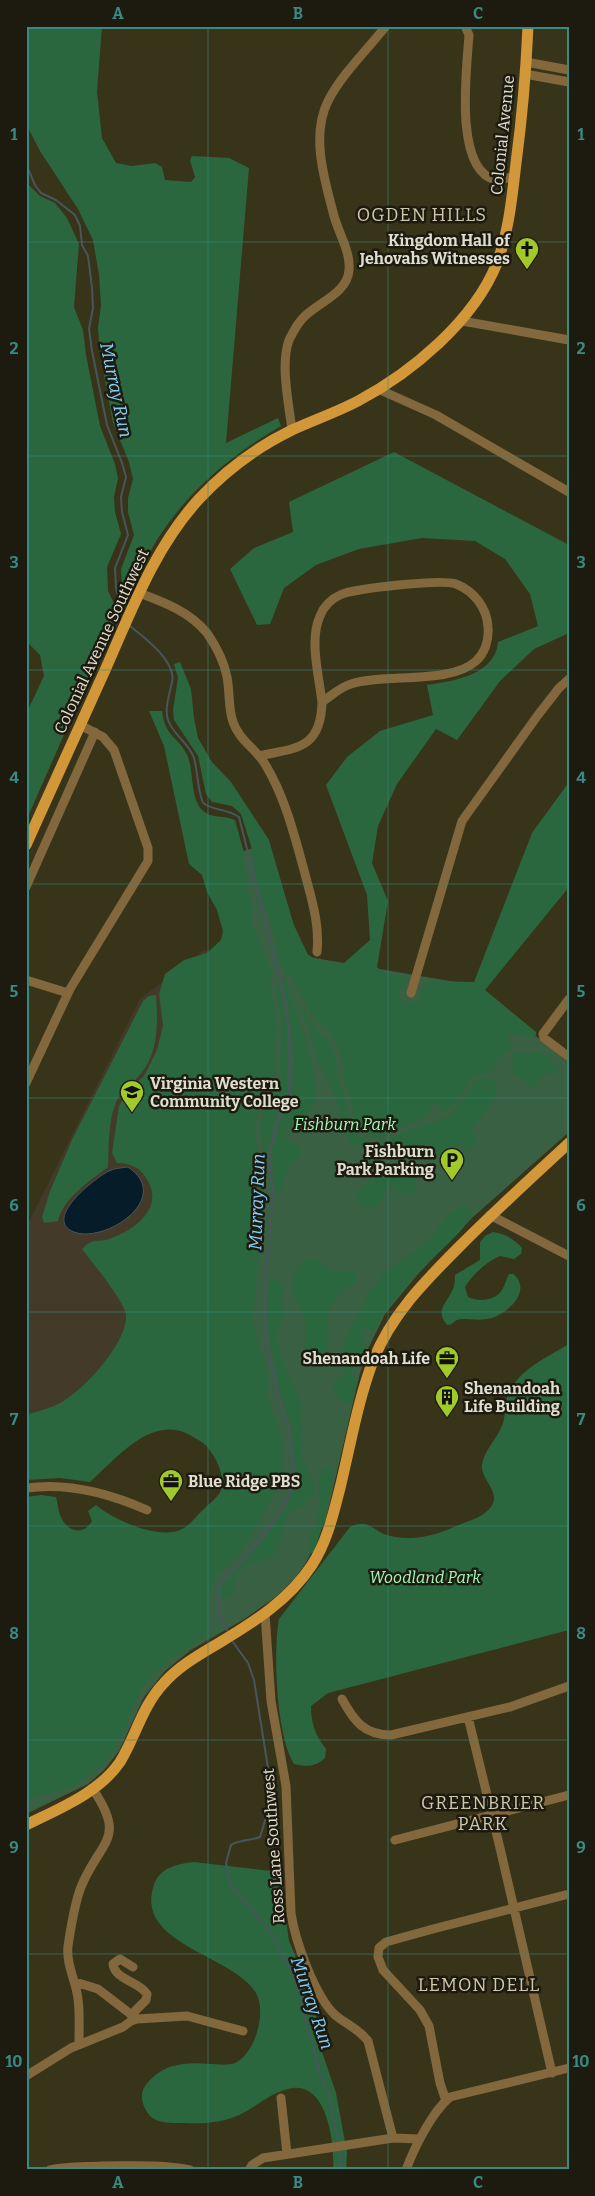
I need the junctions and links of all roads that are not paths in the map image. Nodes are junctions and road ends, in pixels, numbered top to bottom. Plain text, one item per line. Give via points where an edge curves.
1 (386, 26) edge
2 (465, 26) edge
3 (528, 26) edge
4 (526, 62) junction
5 (569, 70) edge
6 (525, 74) junction
7 (569, 82) edge
8 (515, 176) junction
9 (462, 321) junction
10 (569, 340) edge
11 (378, 388) junction
12 (292, 430) junction
13 (232, 468) joint
14 (569, 492) edge
15 (139, 593) junction
16 (569, 679) edge
17 (322, 702) junction
18 (80, 725) junction
19 (95, 732) junction
20 (259, 756) junction
21 (26, 845) edge
22 (26, 887) edge
23 (317, 952) dead end
24 (26, 980) edge
25 (68, 993) junction
26 (411, 993) dead end
27 (568, 1001) edge
28 (569, 1057) edge
29 (26, 1083) edge
30 (569, 1143) edge
31 (490, 1216) junction
32 (569, 1256) edge
33 (26, 1488) edge
34 (147, 1510) dead end
35 (265, 1613) junction
36 (569, 1686) edge
37 (342, 1698) dead end
38 (468, 1717) junction
39 (92, 1788) junction
40 (569, 1795) edge
41 (492, 1814) junction
42 (26, 1824) edge
43 (395, 1840) dead end
44 (569, 1894) edge
45 (514, 1909) junction
46 (133, 1967) dead end
47 (75, 1982) junction
48 (134, 2019) junction
49 (243, 2031) dead end
50 (80, 2044) junction
51 (569, 2068) edge
52 (552, 2073) junction
53 (26, 2076) edge
54 (281, 2098) dead end
55 (446, 2101) junction
56 (393, 2138) junction
57 (420, 2139) junction
58 (287, 2154) junction
59 (50, 2170) edge
60 (190, 2170) edge
61 (249, 2170) edge
62 (406, 2170) edge

1 - 12 street via 336,88 324,114 320,148 328,193 350,270 347,280 337,292 304,317 288,342 286,369
2 - 8 street via 469,35 467,136 478,165 489,176 497,180
3 - 4 main road, Colonial Avenue
4 - 5 street
4 - 6 main road, Colonial Avenue
6 - 7 street
6 - 8 main road, Colonial Avenue
8 - 9 main road, Colonial Avenue via 507,231 496,265
9 - 10 street
9 - 11 main road, Colonial Avenue
11 - 12 main road, Colonial Avenue
11 - 14 street via 436,416
12 - 13 main road, Colonial Avenue
13 - 15 main road, Colonial Avenue Southwest via 184,516 160,552
15 - 18 main road, Colonial Avenue Southwest
15 - 20 street via 164,602 190,617 212,641 227,677 234,723
16 - 26 street via 538,714 462,821
17 - 17 street via 317,625 329,602 349,591 441,581 464,587 477,599 488,622 488,638 474,662 451,673 351,684
17 - 20 street via 317,728 304,744 290,751
18 - 19 street
18 - 21 main road, Colonial Avenue Southwest
19 - 22 street
19 - 25 street via 109,743 119,761 149,854 145,868
20 - 23 street via 270,773 294,832 316,910
24 - 25 street
25 - 29 street
27 - 28 street via 542,1034
30 - 31 main road
31 - 32 street
31 - 35 main road via 413,1294 379,1345 365,1383 325,1540 301,1580
33 - 34 street via 84,1489 121,1498
35 - 39 main road via 165,1681 147,1705 119,1762 106,1778
35 - 56 street, Ross Lane Southwest via 271,1701 286,1786 293,1928 328,2006 368,2041
36 - 38 street via 529,1701
37 - 38 street via 362,1728 375,1734 410,1732
38 - 41 street
39 - 42 main road
39 - 47 street via 103,1804 110,1827 108,1838 78,1894 68,1948 68,1962
40 - 41 street
41 - 43 street
41 - 45 street
44 - 45 street
45 - 52 street
45 - 55 street via 386,1942 378,1952 382,1970 429,2026
46 - 48 street via 120,1959 113,1964 119,1974 147,1994
47 - 48 street via 98,1989
47 - 50 street
48 - 49 street via 187,2016
48 - 50 street via 116,2031
50 - 53 street
51 - 52 street
52 - 55 street via 455,2095
54 - 58 street
55 - 57 street
56 - 57 street
56 - 58 street
57 - 62 street
58 - 61 street via 263,2158
59 - 60 street via 115,2166 165,2166

